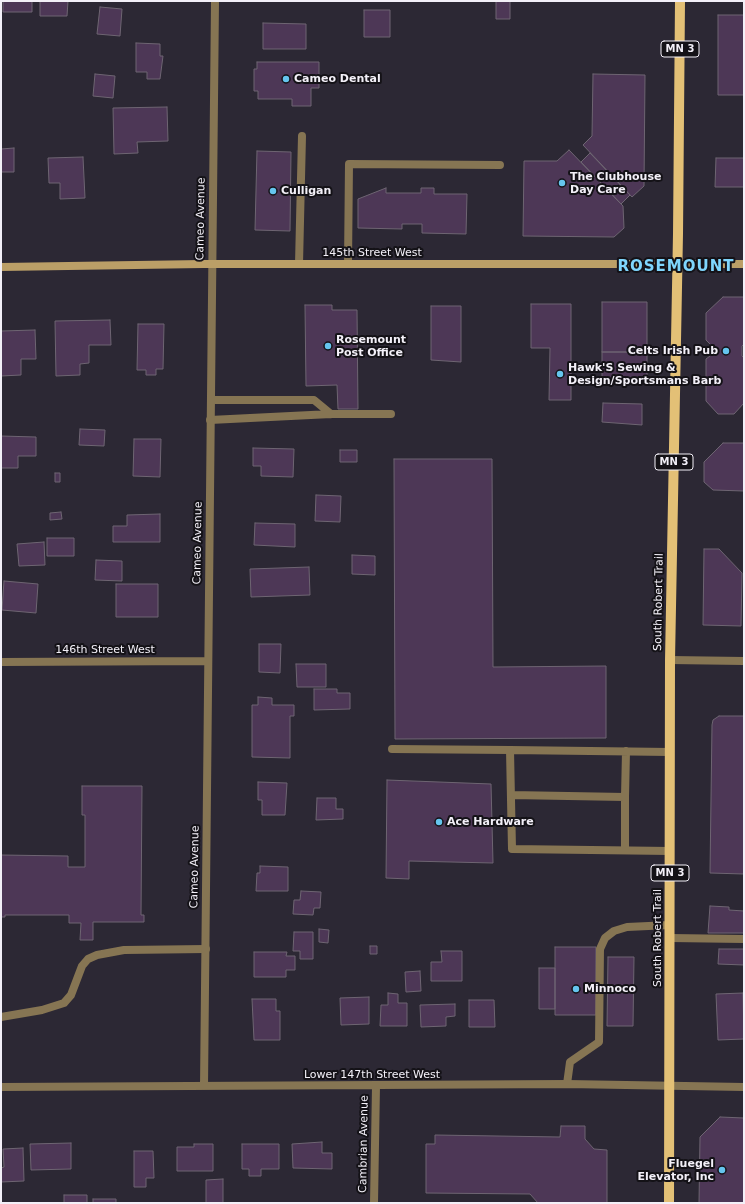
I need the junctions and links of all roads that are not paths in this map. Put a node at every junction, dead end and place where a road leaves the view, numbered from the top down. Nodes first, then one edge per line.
1 (215, 1) edge
2 (680, 1) edge
3 (302, 136) dead end
4 (500, 165) dead end
5 (212, 264) junction
6 (299, 264) junction
7 (348, 264) junction
8 (744, 264) edge
9 (678, 265) junction
10 (1, 267) edge
11 (211, 400) junction
12 (331, 414) junction
13 (391, 414) dead end
14 (210, 420) junction
15 (670, 660) junction
16 (208, 661) junction
17 (744, 661) edge
18 (1, 662) edge
19 (392, 749) dead end
20 (510, 750) junction
21 (626, 751) junction
22 (670, 752) junction
23 (511, 795) junction
24 (625, 797) junction
25 (625, 850) junction
26 (670, 851) junction
27 (670, 925) junction
28 (670, 938) junction
29 (744, 939) edge
30 (206, 949) junction
31 (1, 1016) edge
32 (567, 1084) junction
33 (670, 1085) junction
34 (204, 1086) junction
35 (376, 1086) junction
36 (744, 1087) edge
37 (1, 1088) edge
38 (374, 1203) edge
39 (668, 1203) edge

1 - 5 street, Cameo Avenue
2 - 9 main road, South Robert Trail / MN 3
3 - 6 street
4 - 7 street
5 - 6 street, 145th Street West
5 - 10 street, 145th Street West
5 - 11 street, Cameo Avenue
6 - 7 street, 145th Street West
7 - 9 street, 145th Street West
8 - 9 street, 145th Street West
9 - 15 main road, South Robert Trail / MN 3
11 - 12 street
11 - 14 street, Cameo Avenue
12 - 13 street
12 - 14 street
14 - 16 street, Cameo Avenue
15 - 17 street
15 - 22 main road, South Robert Trail / MN 3
16 - 18 street, 146th Street West
16 - 30 street, Cameo Avenue
19 - 20 street
20 - 21 street
20 - 23 street
21 - 22 street
21 - 24 street
22 - 26 main road, South Robert Trail / MN 3
23 - 24 street
23 - 25 street
24 - 25 street
25 - 26 street
26 - 27 main road, South Robert Trail / MN 3
27 - 28 main road, South Robert Trail / MN 3
27 - 32 street
28 - 29 street
28 - 33 main road, South Robert Trail / MN 3
30 - 31 street
30 - 34 street, Cameo Avenue
32 - 33 street, Lower 147th Street West
32 - 35 street, Lower 147th Street West
33 - 36 street, Lower 147th Street West
33 - 39 main road, South Robert Trail / MN 3
34 - 35 street, Lower 147th Street West
34 - 37 street, Lower 147th Street West
35 - 38 street, Cambrian Avenue

